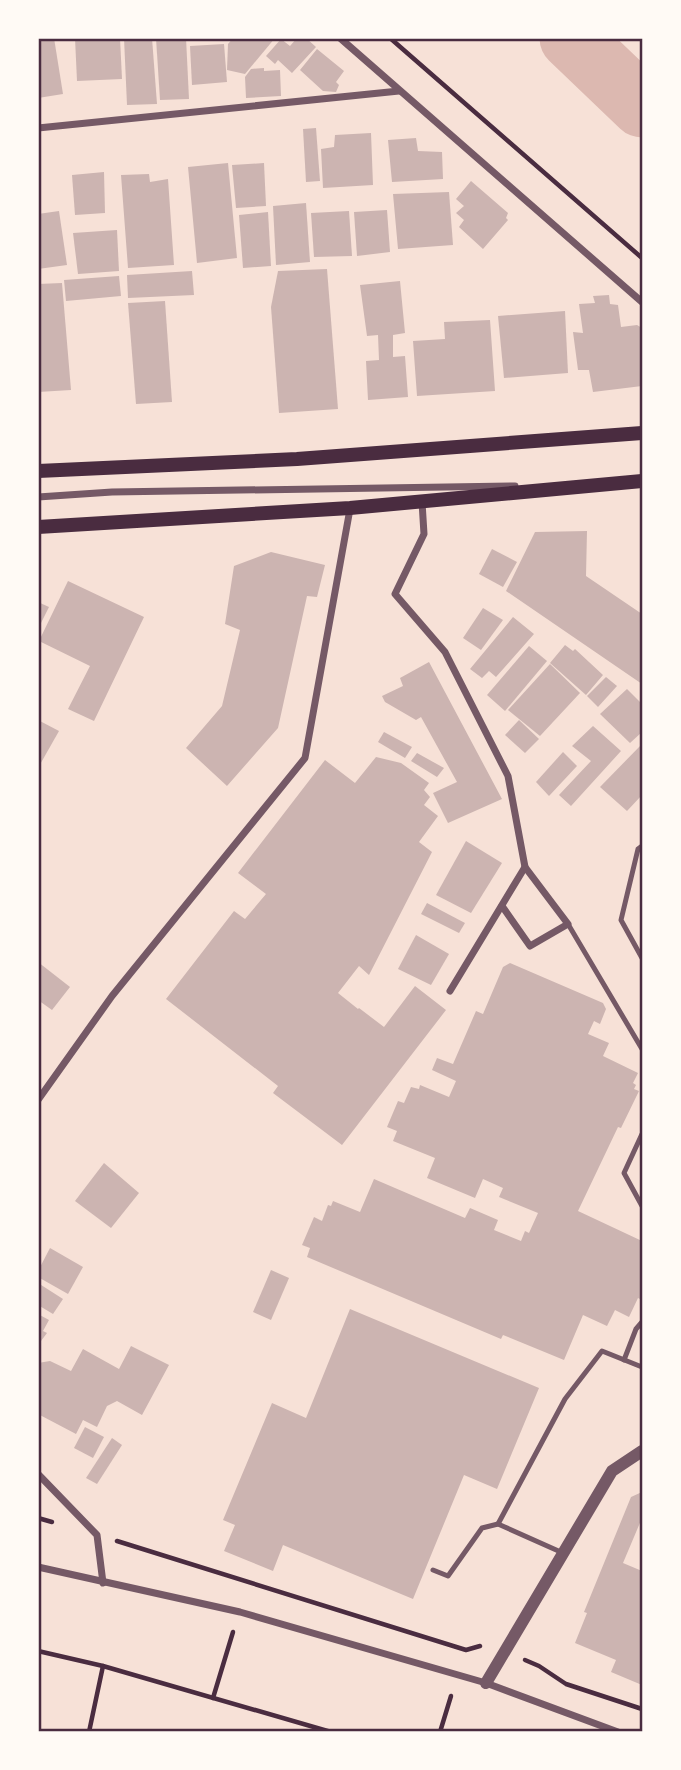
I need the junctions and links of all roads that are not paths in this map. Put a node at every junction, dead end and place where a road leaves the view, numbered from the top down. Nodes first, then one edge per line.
1 (340, 38) edge
2 (399, 92) junction
3 (38, 128) edge
4 (642, 302) edge
5 (642, 433) edge
6 (82, 470) junction
7 (38, 471) edge
8 (38, 478) edge
9 (642, 481) edge
10 (586, 485) junction
11 (38, 497) edge
12 (422, 501) junction
13 (350, 508) junction
14 (38, 527) edge
15 (642, 846) edge
16 (525, 867) junction
17 (502, 906) junction
18 (568, 924) junction
19 (642, 938) edge
20 (635, 944) junction
21 (642, 958) edge
22 (450, 990) dead end
23 (642, 1049) edge
24 (38, 1100) edge
25 (642, 1135) edge
26 (642, 1206) edge
27 (642, 1322) edge
28 (624, 1360) junction
29 (642, 1367) edge
30 (642, 1451) edge
31 (38, 1474) edge
32 (498, 1524) junction
33 (563, 1553) junction
34 (38, 1567) edge
35 (433, 1570) dead end
36 (103, 1583) junction
37 (486, 1683) junction
38 (618, 1731) edge

1 - 2 street
2 - 3 street
2 - 4 street
5 - 6 main road
6 - 7 main road
6 - 8 street
9 - 10 main road
10 - 11 street
10 - 12 main road
12 - 13 main road
12 - 16 street
13 - 14 main road
13 - 24 street
15 - 20 lane
16 - 17 street
16 - 18 street
17 - 18 street
17 - 22 street
18 - 23 lane
19 - 20 lane
20 - 21 lane
25 - 26 lane
27 - 28 lane
28 - 29 lane
28 - 32 lane
30 - 33 street
31 - 36 street
32 - 33 lane
32 - 35 lane
33 - 37 street
34 - 36 street
36 - 37 street
37 - 38 street

